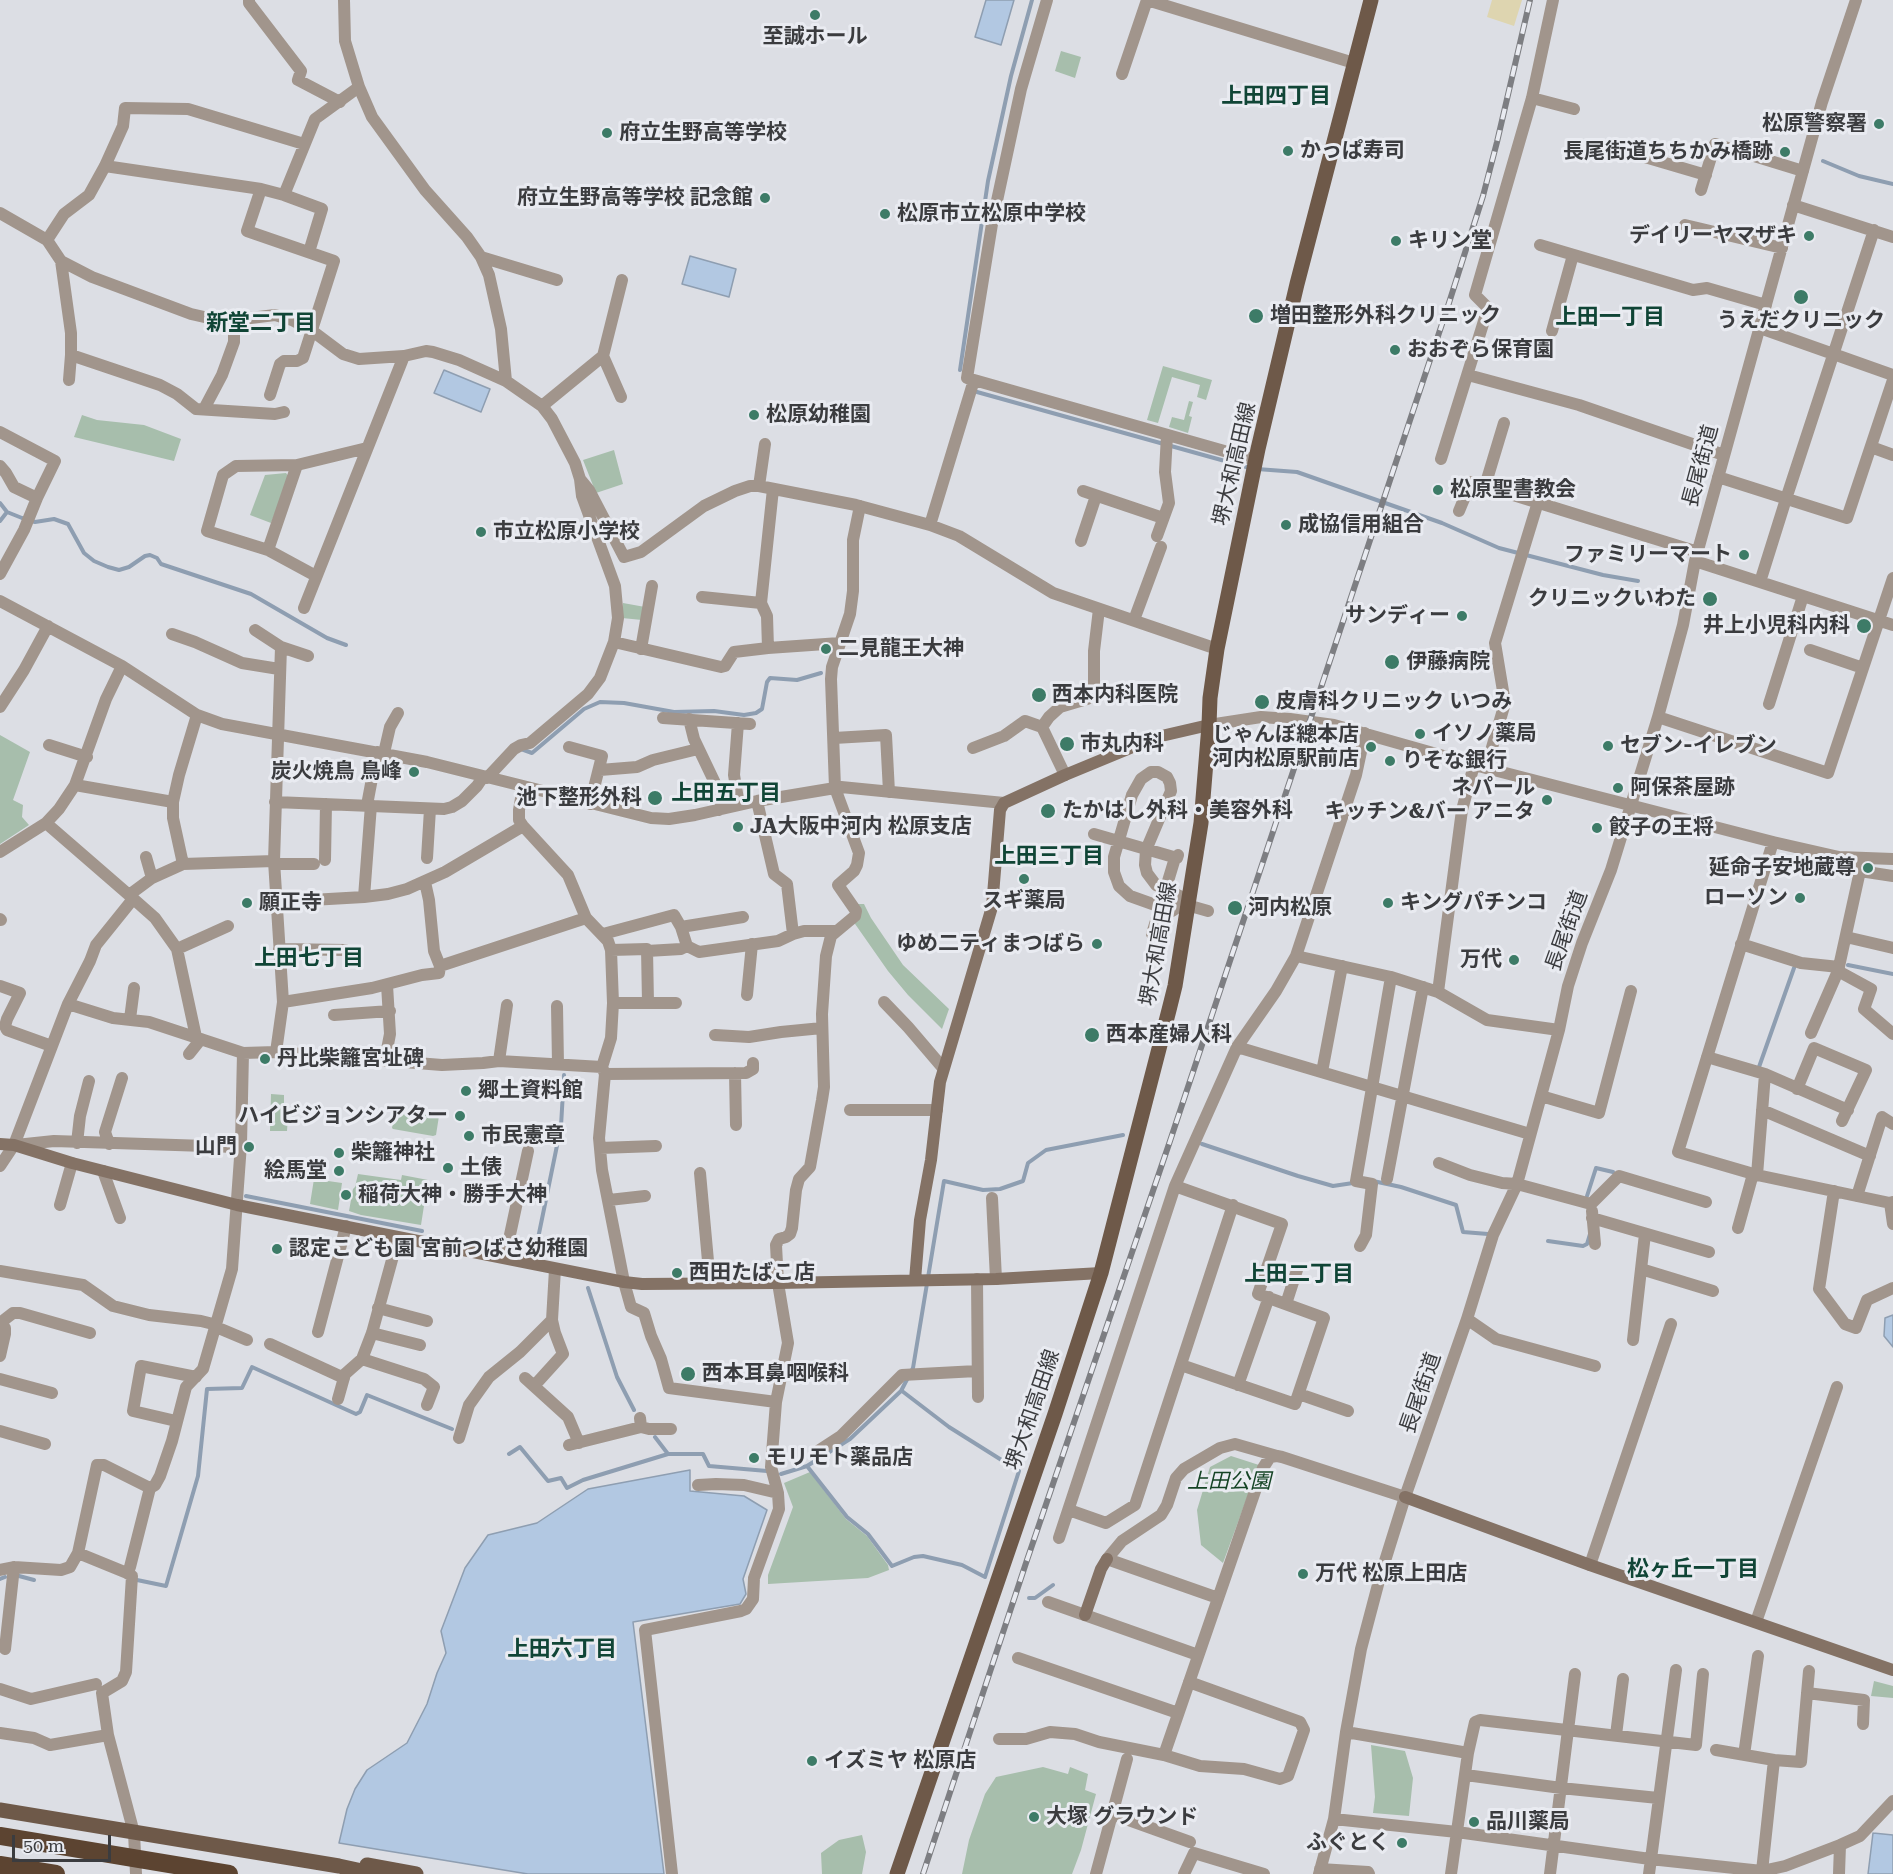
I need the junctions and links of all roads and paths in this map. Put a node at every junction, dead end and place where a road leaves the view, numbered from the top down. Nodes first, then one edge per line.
1 (249, 0) edge
2 (344, 0) edge
3 (1047, 0) edge
4 (1147, 0) edge
5 (1371, 0) edge
6 (1553, 0) edge
7 (1856, 0) edge
8 (1354, 63) junction
9 (1122, 74) dead end
10 (359, 87) junction
11 (1532, 98) junction
12 (340, 102) junction
13 (1574, 109) dead end
14 (304, 144) junction
15 (1638, 155) dead end
16 (105, 166) junction
17 (1803, 171) junction
18 (1706, 175) junction
19 (261, 189) junction
20 (1701, 190) dead end
21 (284, 195) junction
22 (1793, 205) junction
23 (0, 213) edge
24 (1685, 225) dead end
25 (1874, 230) junction
26 (1893, 237) edge
27 (46, 240) junction
28 (1540, 245) dead end
29 (1782, 248) junction
30 (309, 252) junction
31 (1573, 255) junction
32 (481, 257) junction
33 (61, 261) junction
34 (557, 280) dead end
35 (622, 280) dead end
36 (1766, 305) junction
37 (234, 320) junction
38 (1760, 328) junction
39 (311, 330) junction
40 (1552, 331) dead end
41 (1833, 354) junction
42 (71, 355) junction
43 (404, 356) junction
44 (603, 356) junction
45 (1468, 375) junction
46 (1893, 375) edge
47 (69, 380) dead end
48 (974, 380) junction
49 (1893, 380) edge
50 (506, 381) junction
51 (270, 395) dead end
52 (621, 397) dead end
53 (542, 406) junction
54 (204, 409) junction
55 (284, 412) dead end
56 (1504, 423) dead end
57 (0, 432) edge
58 (1167, 442) junction
59 (765, 444) dead end
60 (1871, 447) junction
61 (367, 448) junction
62 (1724, 455) junction
63 (1893, 455) edge
64 (1441, 459) dead end
65 (297, 465) junction
66 (0, 466) edge
67 (1254, 467) junction
68 (1718, 477) junction
69 (580, 479) junction
70 (759, 486) junction
71 (1485, 486) junction
72 (773, 489) junction
73 (1083, 491) dead end
74 (1096, 496) junction
75 (37, 498) junction
76 (1786, 499) junction
77 (1538, 502) junction
78 (861, 506) junction
79 (1459, 511) dead end
80 (1164, 518) junction
81 (930, 525) junction
82 (1081, 541) dead end
83 (268, 550) junction
84 (1696, 556) junction
85 (0, 574) edge
86 (315, 576) junction
87 (1893, 578) edge
88 (1760, 582) junction
89 (652, 586) dead end
90 (1803, 596) junction
91 (702, 597) dead end
92 (0, 601) edge
93 (760, 603) junction
94 (304, 608) dead end
95 (1099, 609) junction
96 (1134, 620) junction
97 (1880, 621) junction
98 (1893, 625) edge
99 (48, 626) junction
100 (255, 630) dead end
101 (172, 634) dead end
102 (614, 642) junction
103 (840, 643) junction
104 (281, 647) junction
105 (768, 648) junction
106 (641, 649) junction
107 (1217, 649) junction
108 (1810, 650) dead end
109 (309, 656) dead end
110 (122, 666) junction
111 (1863, 668) junction
112 (279, 669) junction
113 (1769, 704) dead end
114 (0, 707) edge
115 (398, 713) dead end
116 (197, 715) junction
117 (1658, 717) junction
118 (663, 718) dead end
119 (689, 719) junction
120 (1209, 725) junction
121 (1042, 727) junction
122 (1365, 733) junction
123 (278, 735) junction
124 (834, 738) junction
125 (49, 745) dead end
126 (569, 747) dead end
127 (973, 748) dead end
128 (698, 749) junction
129 (380, 753) junction
130 (87, 757) junction
131 (1474, 765) junction
132 (1486, 768) junction
133 (600, 770) junction
134 (1065, 775) junction
135 (485, 778) junction
136 (75, 785) junction
137 (523, 787) junction
138 (835, 788) junction
139 (889, 792) junction
140 (757, 801) junction
141 (173, 802) junction
142 (275, 802) junction
143 (1004, 803) junction
144 (326, 804) junction
145 (590, 804) junction
146 (1631, 804) junction
147 (369, 805) junction
148 (739, 805) junction
149 (430, 809) junction
150 (719, 810) junction
151 (46, 823) junction
152 (523, 826) junction
153 (1094, 834) dead end
154 (1773, 842) junction
155 (0, 852) edge
156 (146, 857) dead end
157 (426, 858) dead end
158 (1861, 858) junction
159 (1893, 859) edge
160 (274, 862) junction
161 (183, 864) junction
162 (1860, 872) junction
163 (1893, 876) edge
164 (152, 878) junction
165 (425, 882) junction
166 (131, 897) junction
167 (364, 897) junction
168 (1163, 898) junction
169 (1188, 900) junction
170 (276, 902) junction
171 (1208, 911) dead end
172 (743, 917) dead end
173 (586, 918) junction
174 (228, 926) dead end
175 (681, 927) junction
176 (835, 931) junction
177 (603, 934) junction
178 (793, 934) junction
179 (1152, 934) dead end
180 (1846, 937) junction
181 (752, 944) junction
182 (1742, 944) junction
183 (687, 946) junction
184 (1893, 948) edge
185 (177, 949) junction
186 (279, 949) junction
187 (345, 950) dead end
188 (611, 950) junction
189 (647, 951) junction
190 (1296, 956) junction
191 (440, 966) junction
192 (1342, 966) junction
193 (1838, 969) junction
194 (1391, 977) junction
195 (387, 985) junction
196 (0, 986) edge
197 (1423, 987) junction
198 (134, 988) dead end
199 (1631, 991) dead end
200 (1438, 992) junction
201 (747, 995) dead end
202 (283, 1002) junction
203 (884, 1002) dead end
204 (613, 1003) junction
205 (648, 1003) junction
206 (676, 1003) dead end
207 (68, 1004) junction
208 (507, 1005) dead end
209 (557, 1006) dead end
210 (390, 1011) junction
211 (334, 1015) dead end
212 (130, 1019) junction
213 (822, 1029) junction
214 (1559, 1030) junction
215 (1811, 1034) dead end
216 (715, 1035) dead end
217 (1893, 1035) edge
218 (199, 1038) junction
219 (50, 1047) junction
220 (1238, 1047) junction
221 (276, 1052) junction
222 (243, 1053) junction
223 (189, 1054) dead end
224 (1707, 1057) junction
225 (385, 1060) junction
226 (499, 1060) junction
227 (753, 1063) dead end
228 (558, 1064) junction
229 (943, 1068) junction
230 (604, 1071) junction
231 (1322, 1071) junction
232 (735, 1073) junction
233 (1765, 1074) junction
234 (122, 1078) dead end
235 (89, 1080) dead end
236 (1371, 1086) junction
237 (1797, 1089) junction
238 (1403, 1095) junction
239 (1541, 1096) junction
240 (849, 1110) dead end
241 (937, 1110) junction
242 (1762, 1110) junction
243 (1893, 1124) edge
244 (736, 1125) dead end
245 (1530, 1134) junction
246 (77, 1143) junction
247 (109, 1143) junction
248 (0, 1144) edge
249 (242, 1144) junction
250 (14, 1145) junction
251 (656, 1146) dead end
252 (600, 1148) junction
253 (528, 1151) dead end
254 (1870, 1156) junction
255 (72, 1163) junction
256 (1439, 1163) dead end
257 (0, 1166) edge
258 (103, 1171) junction
259 (700, 1173) dead end
260 (1755, 1174) junction
261 (1387, 1179) dead end
262 (1516, 1184) junction
263 (1175, 1186) junction
264 (1834, 1191) junction
265 (645, 1196) dead end
266 (1857, 1196) junction
267 (992, 1198) dead end
268 (609, 1200) junction
269 (1706, 1202) dead end
270 (1591, 1203) junction
271 (1891, 1203) edge
272 (60, 1205) dead end
273 (237, 1205) junction
274 (1233, 1205) junction
275 (120, 1218) dead end
276 (1592, 1218) junction
277 (1893, 1224) edge
278 (346, 1226) junction
279 (1738, 1228) dead end
280 (1644, 1234) junction
281 (398, 1238) junction
282 (1595, 1244) dead end
283 (1360, 1246) dead end
284 (1709, 1252) dead end
285 (505, 1258) junction
286 (555, 1269) junction
287 (1641, 1269) junction
288 (1297, 1270) dead end
289 (0, 1271) edge
290 (1101, 1273) junction
291 (977, 1279) junction
292 (996, 1279) junction
293 (916, 1280) junction
294 (624, 1282) junction
295 (710, 1283) junction
296 (778, 1283) junction
297 (1893, 1288) edge
298 (1713, 1291) dead end
299 (1269, 1297) junction
300 (1286, 1304) junction
301 (378, 1308) junction
302 (1467, 1318) junction
303 (552, 1320) junction
304 (427, 1321) dead end
305 (0, 1323) edge
306 (1671, 1324) dead end
307 (216, 1327) junction
308 (318, 1332) dead end
309 (90, 1333) dead end
310 (372, 1333) junction
311 (247, 1340) dead end
312 (1634, 1340) dead end
313 (270, 1344) dead end
314 (420, 1346) dead end
315 (0, 1356) edge
316 (363, 1359) junction
317 (1181, 1365) junction
318 (1595, 1366) dead end
319 (977, 1371) junction
320 (196, 1377) junction
321 (344, 1378) junction
322 (0, 1379) edge
323 (1238, 1385) junction
324 (1837, 1387) dead end
325 (52, 1393) dead end
326 (1299, 1394) junction
327 (978, 1397) dead end
328 (338, 1399) dead end
329 (776, 1402) junction
330 (428, 1405) dead end
331 (1348, 1411) dead end
332 (176, 1421) junction
333 (671, 1429) dead end
334 (0, 1431) edge
335 (459, 1438) dead end
336 (45, 1444) dead end
337 (818, 1451) dead end
338 (1277, 1456) junction
339 (698, 1485) dead end
340 (150, 1488) junction
341 (778, 1493) junction
342 (1405, 1497) junction
343 (1069, 1510) junction
344 (1059, 1538) dead end
345 (78, 1553) junction
346 (1107, 1559) junction
347 (1590, 1566) junction
348 (14, 1567) junction
349 (0, 1570) edge
350 (127, 1573) junction
351 (1218, 1598) junction
352 (1048, 1602) dead end
353 (1084, 1615) junction
354 (1755, 1622) junction
355 (5, 1649) dead end
356 (1198, 1655) junction
357 (1758, 1656) dead end
358 (1018, 1658) dead end
359 (1676, 1670) dead end
360 (1893, 1670) edge
361 (1809, 1671) dead end
362 (1575, 1674) dead end
363 (1703, 1674) dead end
364 (1623, 1679) dead end
365 (1188, 1682) junction
366 (96, 1684) dead end
367 (0, 1689) edge
368 (1807, 1693) junction
369 (1178, 1713) junction
370 (1863, 1724) dead end
371 (1568, 1730) junction
372 (1346, 1732) junction
373 (0, 1733) edge
374 (108, 1735) junction
375 (1616, 1735) junction
376 (999, 1739) dead end
377 (1667, 1741) junction
378 (1716, 1750) dead end
379 (1468, 1753) junction
380 (1164, 1755) junction
381 (1744, 1755) junction
382 (1127, 1759) dead end
383 (1774, 1760) junction
384 (1466, 1774) junction
385 (1560, 1788) junction
386 (1658, 1798) junction
387 (1893, 1801) edge
388 (0, 1810) edge
389 (1112, 1814) junction
390 (1334, 1819) junction
391 (1456, 1832) junction
392 (134, 1833) junction
393 (0, 1836) edge
394 (1190, 1842) dead end
395 (1840, 1845) junction
396 (1554, 1846) junction
397 (275, 1856) junction
398 (1650, 1859) junction
399 (0, 1865) edge
400 (1792, 1869) edge
401 (1320, 1871) edge
402 (1762, 1871) junction
403 (1249, 1872) edge
404 (56, 1874) edge
405 (136, 1874) edge
406 (229, 1874) edge
407 (376, 1874) edge
408 (416, 1874) edge
409 (672, 1874) edge
410 (897, 1874) edge
411 (1096, 1874) edge
412 (1184, 1874) edge
413 (1264, 1874) edge
414 (1369, 1874) edge
415 (1451, 1874) edge
416 (1550, 1874) edge
417 (1648, 1874) edge
418 (1839, 1874) edge

1 - 12 street
2 - 10 street
3 - 48 street
4 - 8 street
4 - 9 street
5 - 8 main road, 堺大和高田線
6 - 11 street
7 - 17 street, 長尾街道
8 - 67 main road, 堺大和高田線
10 - 12 street
10 - 32 street
11 - 13 street
11 - 45 street
12 - 14 street
14 - 16 street
14 - 21 street
15 - 18 street
16 - 19 street
16 - 27 street
17 - 18 street
17 - 22 street, 長尾街道
18 - 20 street
19 - 21 street
19 - 30 street
21 - 30 street
22 - 25 street
22 - 29 street, 長尾街道
23 - 27 street
24 - 29 street
25 - 26 street
25 - 41 street
27 - 33 street
28 - 31 street
29 - 36 street, 長尾街道
30 - 39 street
31 - 36 street
31 - 40 street
32 - 34 street
32 - 50 street
33 - 37 street
33 - 42 street
35 - 44 street
36 - 38 street, 長尾街道
37 - 39 street
37 - 54 street
38 - 41 street
38 - 62 street, 長尾街道
39 - 43 street
39 - 51 street
41 - 46 street
41 - 76 street
42 - 47 street
42 - 54 street
43 - 50 street
43 - 61 street
44 - 52 street
44 - 53 street
45 - 62 street
45 - 64 street
48 - 58 street
48 - 81 street
49 - 60 street
50 - 53 street
53 - 69 street
54 - 55 street
56 - 71 street
57 - 75 street
58 - 67 street
58 - 80 street
59 - 70 street
60 - 63 street
60 - 76 street
61 - 65 street
61 - 86 street
62 - 68 street, 長尾街道
65 - 83 street
65 - 83 street
66 - 75 street
67 - 107 main road, 堺大和高田線
68 - 76 street
68 - 84 street, 長尾街道
69 - 70 street
69 - 102 street
70 - 72 street
71 - 77 street
71 - 79 street
72 - 78 street
72 - 93 street
73 - 74 street
74 - 80 street
74 - 82 street
75 - 85 street
76 - 88 street
77 - 84 street
77 - 132 street
78 - 81 street
78 - 103 street
80 - 96 street
81 - 95 street
83 - 86 street
84 - 88 street
84 - 117 street, 長尾街道
86 - 94 street
87 - 97 street
88 - 90 street
89 - 106 street
90 - 97 street
90 - 113 street
91 - 93 street
92 - 99 street
93 - 105 street
95 - 96 street
95 - 121 street
96 - 107 street
97 - 98 street
97 - 111 street
99 - 110 street
99 - 114 street
100 - 104 street
101 - 112 street
102 - 106 street
102 - 135 street
103 - 105 street
103 - 124 street
104 - 109 street
104 - 112 street
105 - 106 street
107 - 120 main road, 堺大和高田線
108 - 111 street
110 - 116 street
110 - 130 street
111 - 117 street
112 - 123 street
115 - 129 street
116 - 123 street
116 - 141 street
117 - 146 street, 長尾街道
118 - 119 street
119 - 128 street
119 - 148 street
120 - 122 street
120 - 134 street
120 - 169 main road, 堺大和高田線
121 - 127 street
121 - 134 street
122 - 131 street
122 - 190 street
123 - 129 street
123 - 142 street
124 - 138 street
124 - 139 street
125 - 130 street
126 - 133 street
128 - 133 street
128 - 150 street
129 - 135 street
129 - 147 street
130 - 136 street
131 - 132 street
131 - 200 street
132 - 146 street
133 - 145 street
134 - 143 street
135 - 137 street
135 - 149 street
136 - 141 street
136 - 151 street
137 - 145 street
137 - 152 street
138 - 139 street
138 - 140 street
138 - 176 street
139 - 143 street
140 - 148 street
140 - 178 street
141 - 161 street
142 - 144 street
142 - 160 street
143 - 229 street
144 - 147 street
144 - 160 street
145 - 150 street
146 - 154 street
146 - 214 street, 長尾街道
147 - 149 street
147 - 167 street
148 - 150 street
149 - 157 street
151 - 155 street
151 - 166 street
152 - 165 street
152 - 173 street
153 - 168 street
154 - 158 street
154 - 182 street
156 - 164 street
158 - 159 street
158 - 162 street
160 - 161 street
160 - 170 street
161 - 164 street
162 - 163 street
162 - 180 street
164 - 166 street
165 - 167 street
165 - 191 street
166 - 185 street
166 - 207 street
167 - 170 street
168 - 171 street
168 - 179 street
169 - 169 street
169 - 290 main road, 堺大和高田線
170 - 186 street
172 - 175 street
173 - 177 street
173 - 191 street
174 - 185 street
175 - 177 street
175 - 183 street
176 - 178 street
176 - 213 street
177 - 188 street
178 - 181 street
180 - 184 street
180 - 193 street
181 - 183 street
181 - 201 street
182 - 193 street
182 - 224 street
183 - 189 street
185 - 218 street
186 - 187 street
186 - 202 street
188 - 189 street
188 - 204 street
189 - 205 street
190 - 192 street
190 - 220 street
191 - 195 street
192 - 194 street
192 - 231 street
193 - 215 street
193 - 217 street
194 - 197 street
194 - 236 street
195 - 202 street
195 - 210 street
196 - 219 street
197 - 200 street
197 - 238 street
198 - 212 street
199 - 239 street
200 - 214 street
202 - 221 street
203 - 229 street
204 - 205 street
204 - 230 street
205 - 206 street
207 - 212 street
207 - 219 street
208 - 226 street
209 - 228 street
210 - 211 street
210 - 225 street
212 - 218 street
213 - 216 street
213 - 296 street
214 - 239 street, 長尾街道
218 - 222 street
218 - 223 street
219 - 250 street
220 - 231 street
220 - 263 street
221 - 222 street
221 - 225 street
222 - 249 street
224 - 233 street
224 - 260 street
225 - 226 street
226 - 228 street
227 - 232 street
228 - 230 street
229 - 241 street
230 - 232 street
230 - 252 street
231 - 236 street
232 - 244 street
233 - 237 street
233 - 242 street
234 - 247 street
235 - 246 street
236 - 238 street
236 - 283 street
237 - 237 street
238 - 245 street
238 - 261 street
239 - 245 street, 長尾街道
240 - 241 street
241 - 293 street
242 - 254 street
242 - 260 street
243 - 254 street
245 - 262 street, 長尾街道
246 - 247 street
246 - 250 street
247 - 249 street
248 - 250 street
249 - 273 street
250 - 255 street
250 - 257 street
251 - 252 street
252 - 268 street
253 - 285 street
254 - 266 street
255 - 258 street
255 - 272 street
256 - 262 street
258 - 273 street
258 - 275 street
259 - 295 street
260 - 264 street
260 - 279 street
262 - 270 street
262 - 302 street, 長尾街道
263 - 274 street
263 - 343 street
264 - 266 street
264 - 297 street
265 - 268 street
266 - 271 street
267 - 292 street
268 - 294 street
269 - 270 street
270 - 276 street
271 - 277 street
273 - 278 street
273 - 307 street
274 - 299 street
274 - 317 street
276 - 280 street
276 - 282 street
278 - 281 street
278 - 308 street
280 - 284 street
280 - 287 street
281 - 285 street
281 - 301 street
285 - 286 street
286 - 294 street
286 - 303 street
287 - 298 street
287 - 312 street
288 - 300 street
289 - 307 street
290 - 292 street
290 - 410 main road, 堺大和高田線
291 - 292 street
291 - 293 street
291 - 319 street
293 - 296 street
294 - 295 street
294 - 329 street
295 - 296 street
296 - 329 street
299 - 300 street
299 - 323 street
300 - 326 street
301 - 304 street
301 - 310 street
302 - 318 street
302 - 342 street, 長尾街道
303 - 333 street
303 - 335 street
305 - 309 street
305 - 315 street
306 - 347 street
307 - 311 street
307 - 320 street
310 - 314 street
310 - 316 street
313 - 321 street
316 - 321 street
316 - 330 street
317 - 323 street
317 - 343 street
319 - 327 street
319 - 337 street
320 - 332 street
320 - 332 street
321 - 328 street
322 - 325 street
323 - 326 street
324 - 354 street
326 - 331 street
329 - 341 street
332 - 340 street
334 - 336 street
338 - 342 street
338 - 346 street
338 - 351 street
339 - 341 street
340 - 345 street
340 - 350 street
341 - 409 street
342 - 347 street
342 - 372 street, 長尾街道
343 - 344 street
345 - 348 street
345 - 350 street
346 - 351 street
346 - 353 street
347 - 354 street
348 - 349 street
348 - 355 street
350 - 374 street
351 - 356 street
352 - 353 street
353 - 356 street
354 - 360 street
356 - 365 street
357 - 381 street
358 - 369 street
359 - 377 street
361 - 368 street
362 - 371 street
363 - 377 street
364 - 375 street
365 - 369 street
365 - 380 street
366 - 367 street
368 - 370 street
368 - 383 street
369 - 380 street
371 - 375 street
371 - 379 street
371 - 385 street
372 - 379 street
372 - 390 street, 長尾街道
373 - 374 street
374 - 392 street
375 - 377 street
376 - 380 street
377 - 386 street
378 - 381 street
379 - 384 street
381 - 383 street
382 - 389 street
383 - 402 street
384 - 385 street
384 - 391 street
385 - 386 street
385 - 396 street
386 - 398 street
387 - 395 street
388 - 392 main road
389 - 394 street
389 - 411 street
390 - 391 street
390 - 401 street, 長尾街道
391 - 396 street
391 - 415 street
392 - 397 main road
392 - 405 street
393 - 406 highway
395 - 400 street
395 - 418 street
396 - 398 street
396 - 416 street
397 - 407 main road
397 - 408 main road
398 - 402 street
398 - 417 street
399 - 404 highway
400 - 402 street
401 - 414 street
403 - 412 street
403 - 413 street

